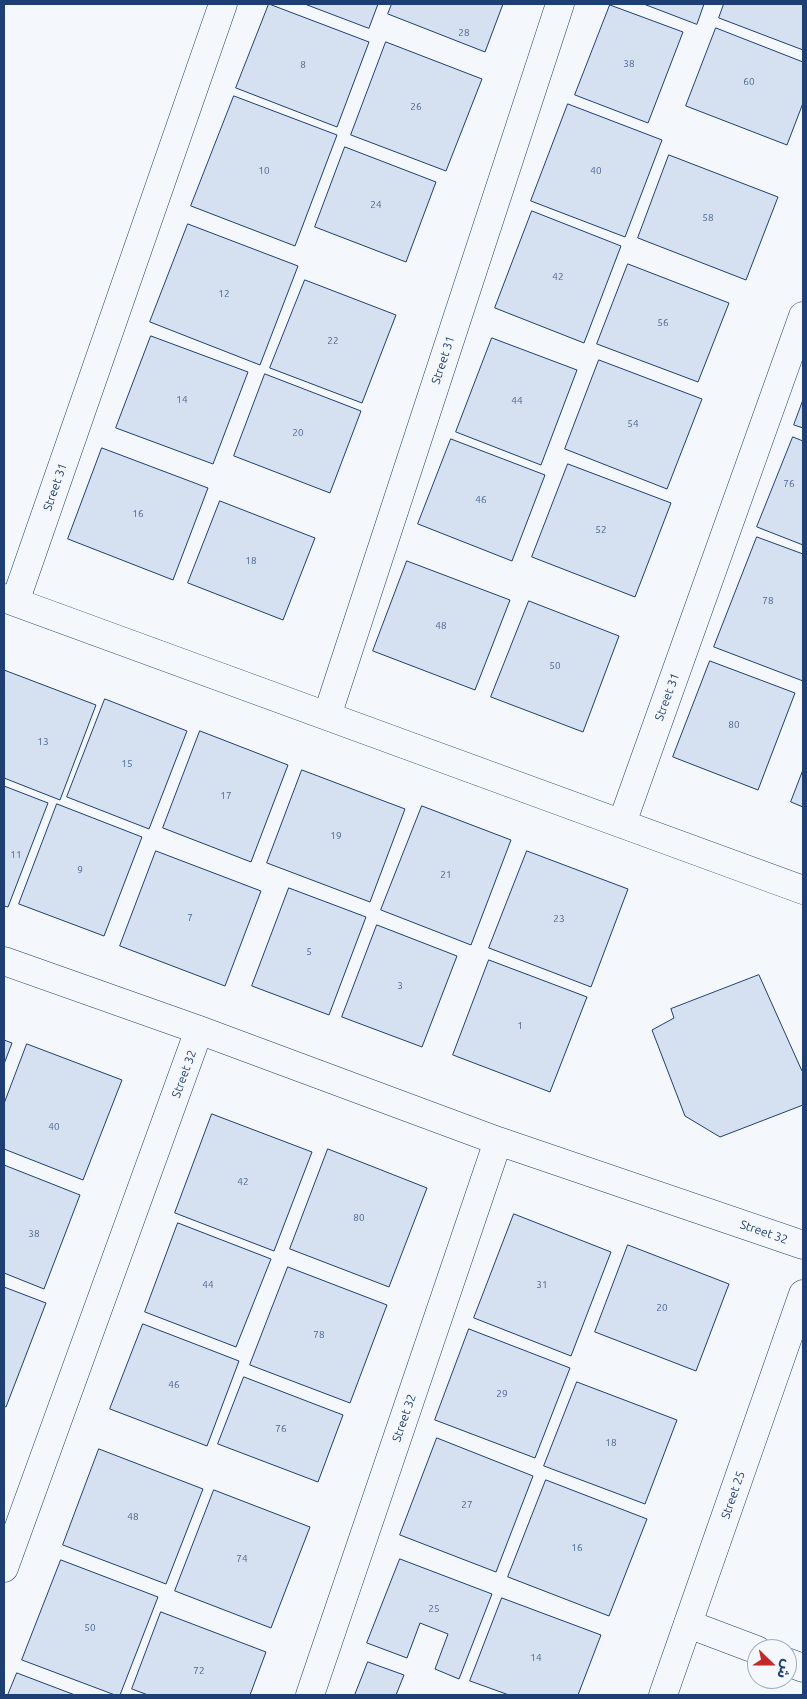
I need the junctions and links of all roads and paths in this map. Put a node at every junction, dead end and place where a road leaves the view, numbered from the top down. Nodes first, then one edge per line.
1 (223, 4) edge
2 (560, 4) edge
3 (803, 316) edge
4 (9, 600) edge
5 (327, 716) junction
6 (622, 823) junction
7 (803, 890) edge
8 (4, 961) edge
9 (199, 1030) junction
10 (498, 1141) junction
11 (803, 1245) edge
12 (803, 1294) edge
13 (4, 1568) edge
14 (688, 1624) junction
15 (747, 1646) edge
16 (310, 1695) edge
17 (663, 1695) edge

1 - 4 street, Street 31
2 - 5 street, Street 31
3 - 6 street, Street 31
4 - 5 street, Street 31
5 - 6 street, Street 31
6 - 7 street, Street 31
8 - 9 street, Street 32
9 - 10 street, Street 32
9 - 13 street, Street 32
10 - 11 street, Street 32
10 - 16 street, Street 32
12 - 14 street, Street 25
14 - 15 street
14 - 17 street, Street 25

